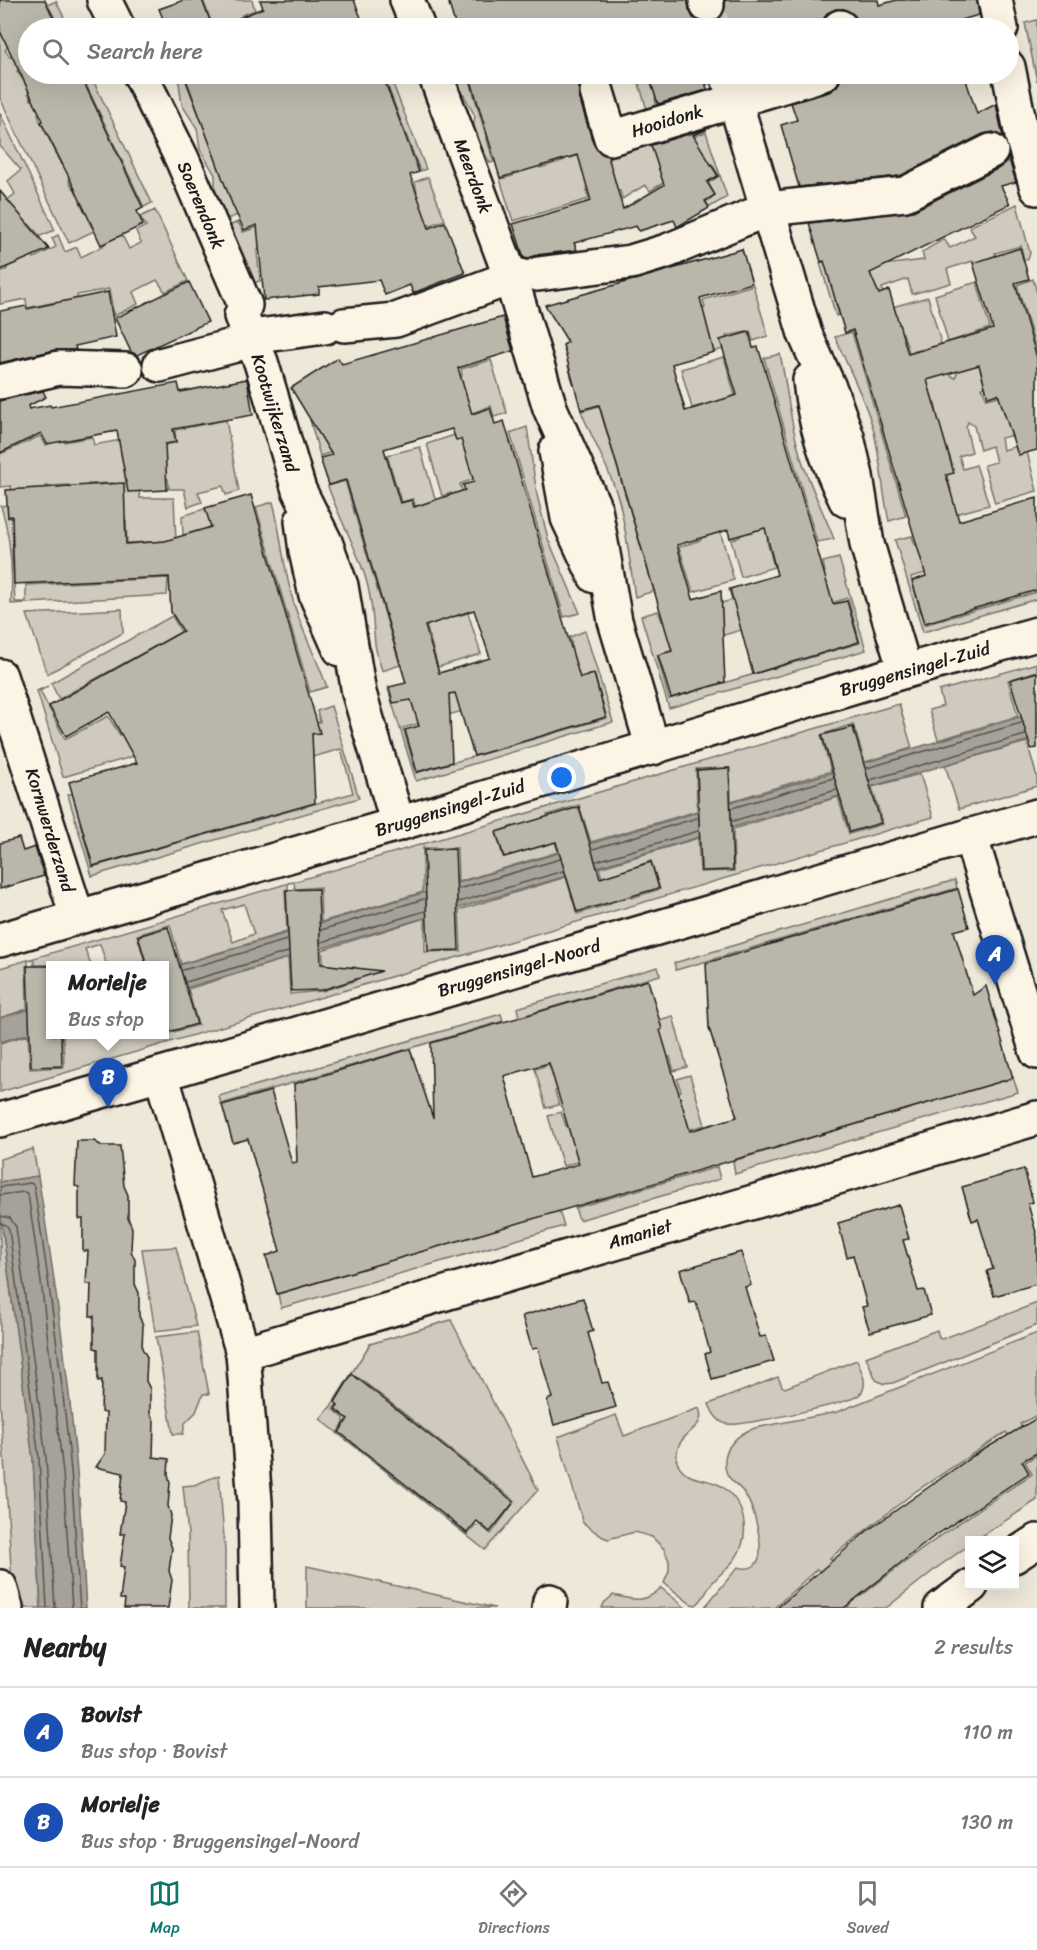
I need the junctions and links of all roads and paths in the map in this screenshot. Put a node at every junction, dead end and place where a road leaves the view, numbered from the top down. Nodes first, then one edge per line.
1 (104, 0) edge
2 (407, 0) edge
3 (995, 0) edge
4 (113, 18) edge
5 (414, 18) edge
6 (999, 18) edge
7 (145, 84) edge
8 (439, 84) edge
9 (752, 84) edge
10 (1011, 84) edge
11 (731, 87) edge
12 (597, 92) dead end
13 (991, 151) dead end
14 (1037, 188) edge
15 (768, 209) junction
16 (523, 276) junction
17 (251, 337) junction
18 (160, 365) dead end
19 (126, 370) dead end
20 (0, 382) edge
21 (1037, 634) edge
22 (905, 672) junction
23 (0, 676) edge
24 (652, 748) junction
25 (1037, 816) edge
26 (398, 824) junction
27 (970, 835) junction
28 (77, 916) junction
29 (0, 940) edge
30 (1037, 1052) edge
31 (160, 1074) junction
32 (1037, 1118) edge
33 (0, 1120) edge
34 (243, 1353) junction
35 (1037, 1541) edge
36 (1019, 1553) edge
37 (0, 1587) edge
38 (966, 1590) edge
39 (6, 1608) edge
40 (257, 1608) edge
41 (941, 1608) edge

1 - 4 street
2 - 5 street
3 - 6 street
7 - 17 street, Soerendonk
8 - 16 street, Meerdonk
9 - 11 street, Hooidonk
10 - 14 street
11 - 12 street, Hooidonk
11 - 15 street
13 - 15 street
15 - 16 street
15 - 22 street
16 - 17 street
16 - 24 street, Meerdonk
17 - 18 street
17 - 26 street, Kootwijkerzand
19 - 20 street
21 - 22 street, Bruggensingel-Zuid
22 - 24 street, Bruggensingel-Zuid
23 - 28 street, Kornwerderzand
24 - 26 street, Bruggensingel-Zuid
25 - 27 street, Bruggensingel-Noord
26 - 28 street, Bruggensingel-Zuid
27 - 30 street
27 - 31 street, Bruggensingel-Noord
28 - 29 street, Bruggensingel-Zuid
31 - 33 street, Bruggensingel-Noord
31 - 34 street
32 - 34 street, Amaniet
34 - 40 street
35 - 36 street
37 - 39 street
38 - 41 street

